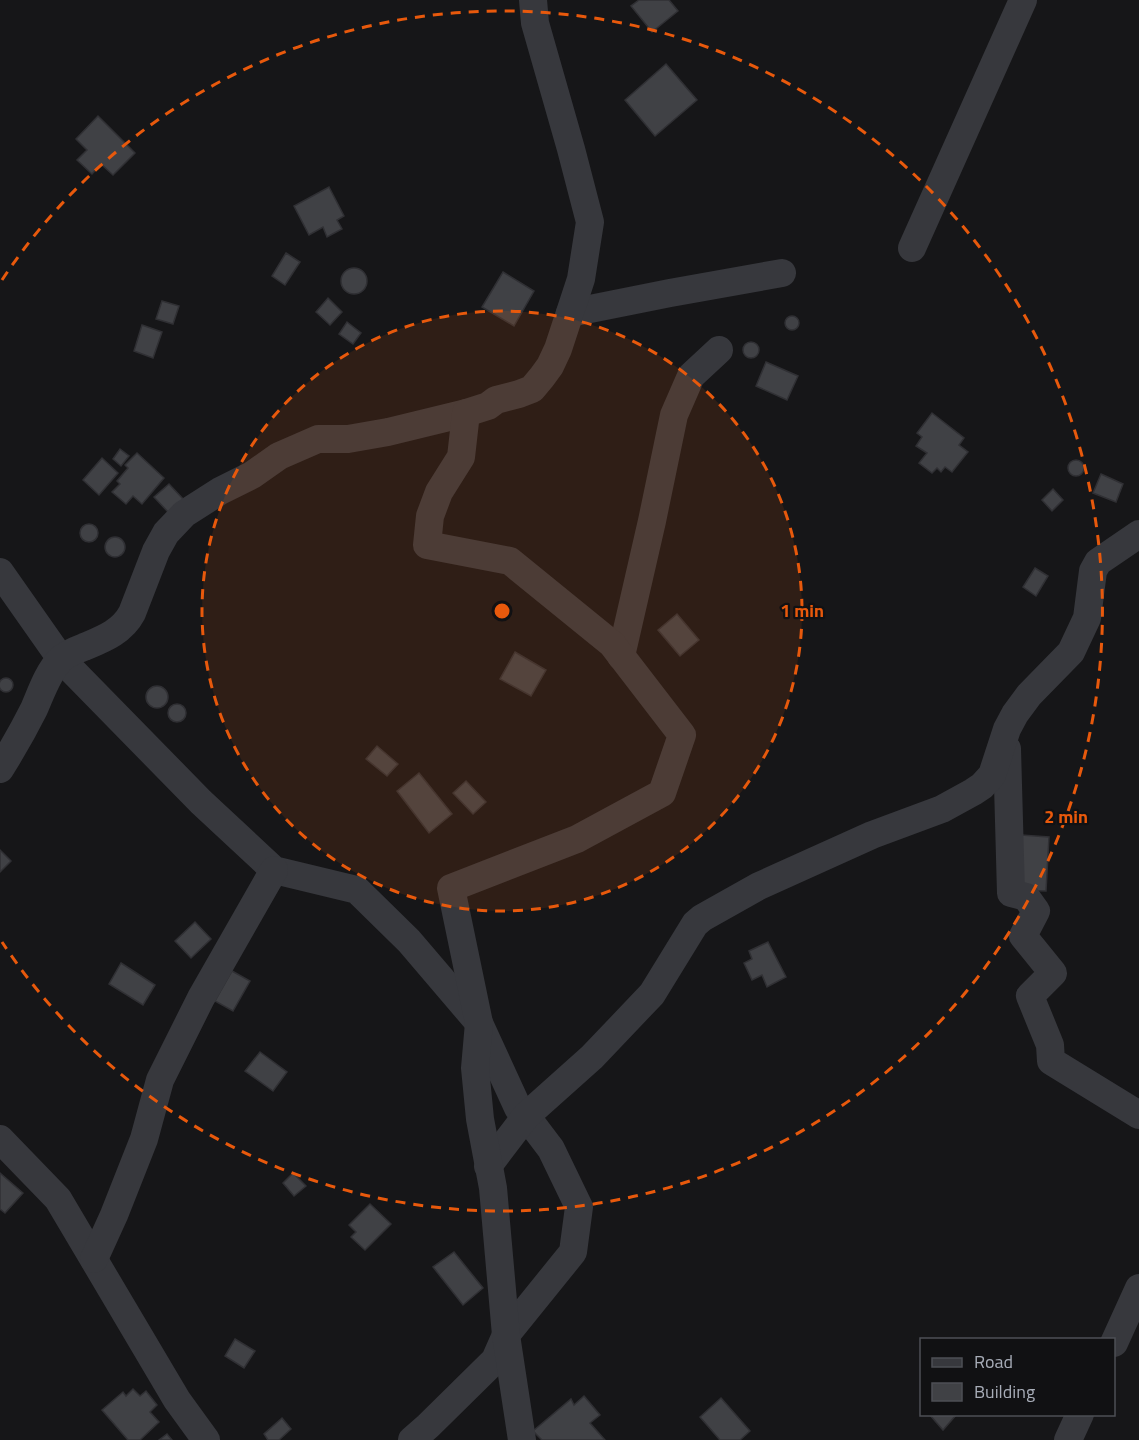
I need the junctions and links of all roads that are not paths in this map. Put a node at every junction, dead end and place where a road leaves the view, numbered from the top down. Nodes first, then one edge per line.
1 (533, 0) edge
2 (1023, 0) edge
3 (912, 248) dead end
4 (782, 273) dead end
5 (570, 313) junction
6 (719, 350) dead end
7 (466, 414) junction
8 (1139, 534) edge
9 (0, 572) edge
10 (621, 656) junction
11 (61, 659) junction
12 (1007, 729) junction
13 (0, 769) edge
14 (274, 870) junction
15 (479, 1023) junction
16 (526, 1116) junction
17 (1139, 1116) edge
18 (0, 1138) edge
19 (493, 1170) junction
20 (94, 1259) junction
21 (1139, 1288) edge
22 (506, 1335) junction
23 (1115, 1339) edge
24 (1079, 1416) edge
25 (206, 1440) edge
26 (412, 1440) edge
27 (522, 1440) edge
28 (1068, 1440) edge

1 - 5 street
2 - 3 street
4 - 5 street
5 - 7 street
6 - 10 street
7 - 10 street
7 - 11 street
8 - 12 street
9 - 11 street
10 - 15 street
11 - 13 street
11 - 14 street
12 - 16 street
12 - 17 street
14 - 15 street
14 - 20 street
15 - 16 street
15 - 19 street
16 - 19 street
16 - 22 street
18 - 20 street
19 - 22 street
20 - 25 street
21 - 23 street
22 - 26 street
22 - 27 street
24 - 28 street

